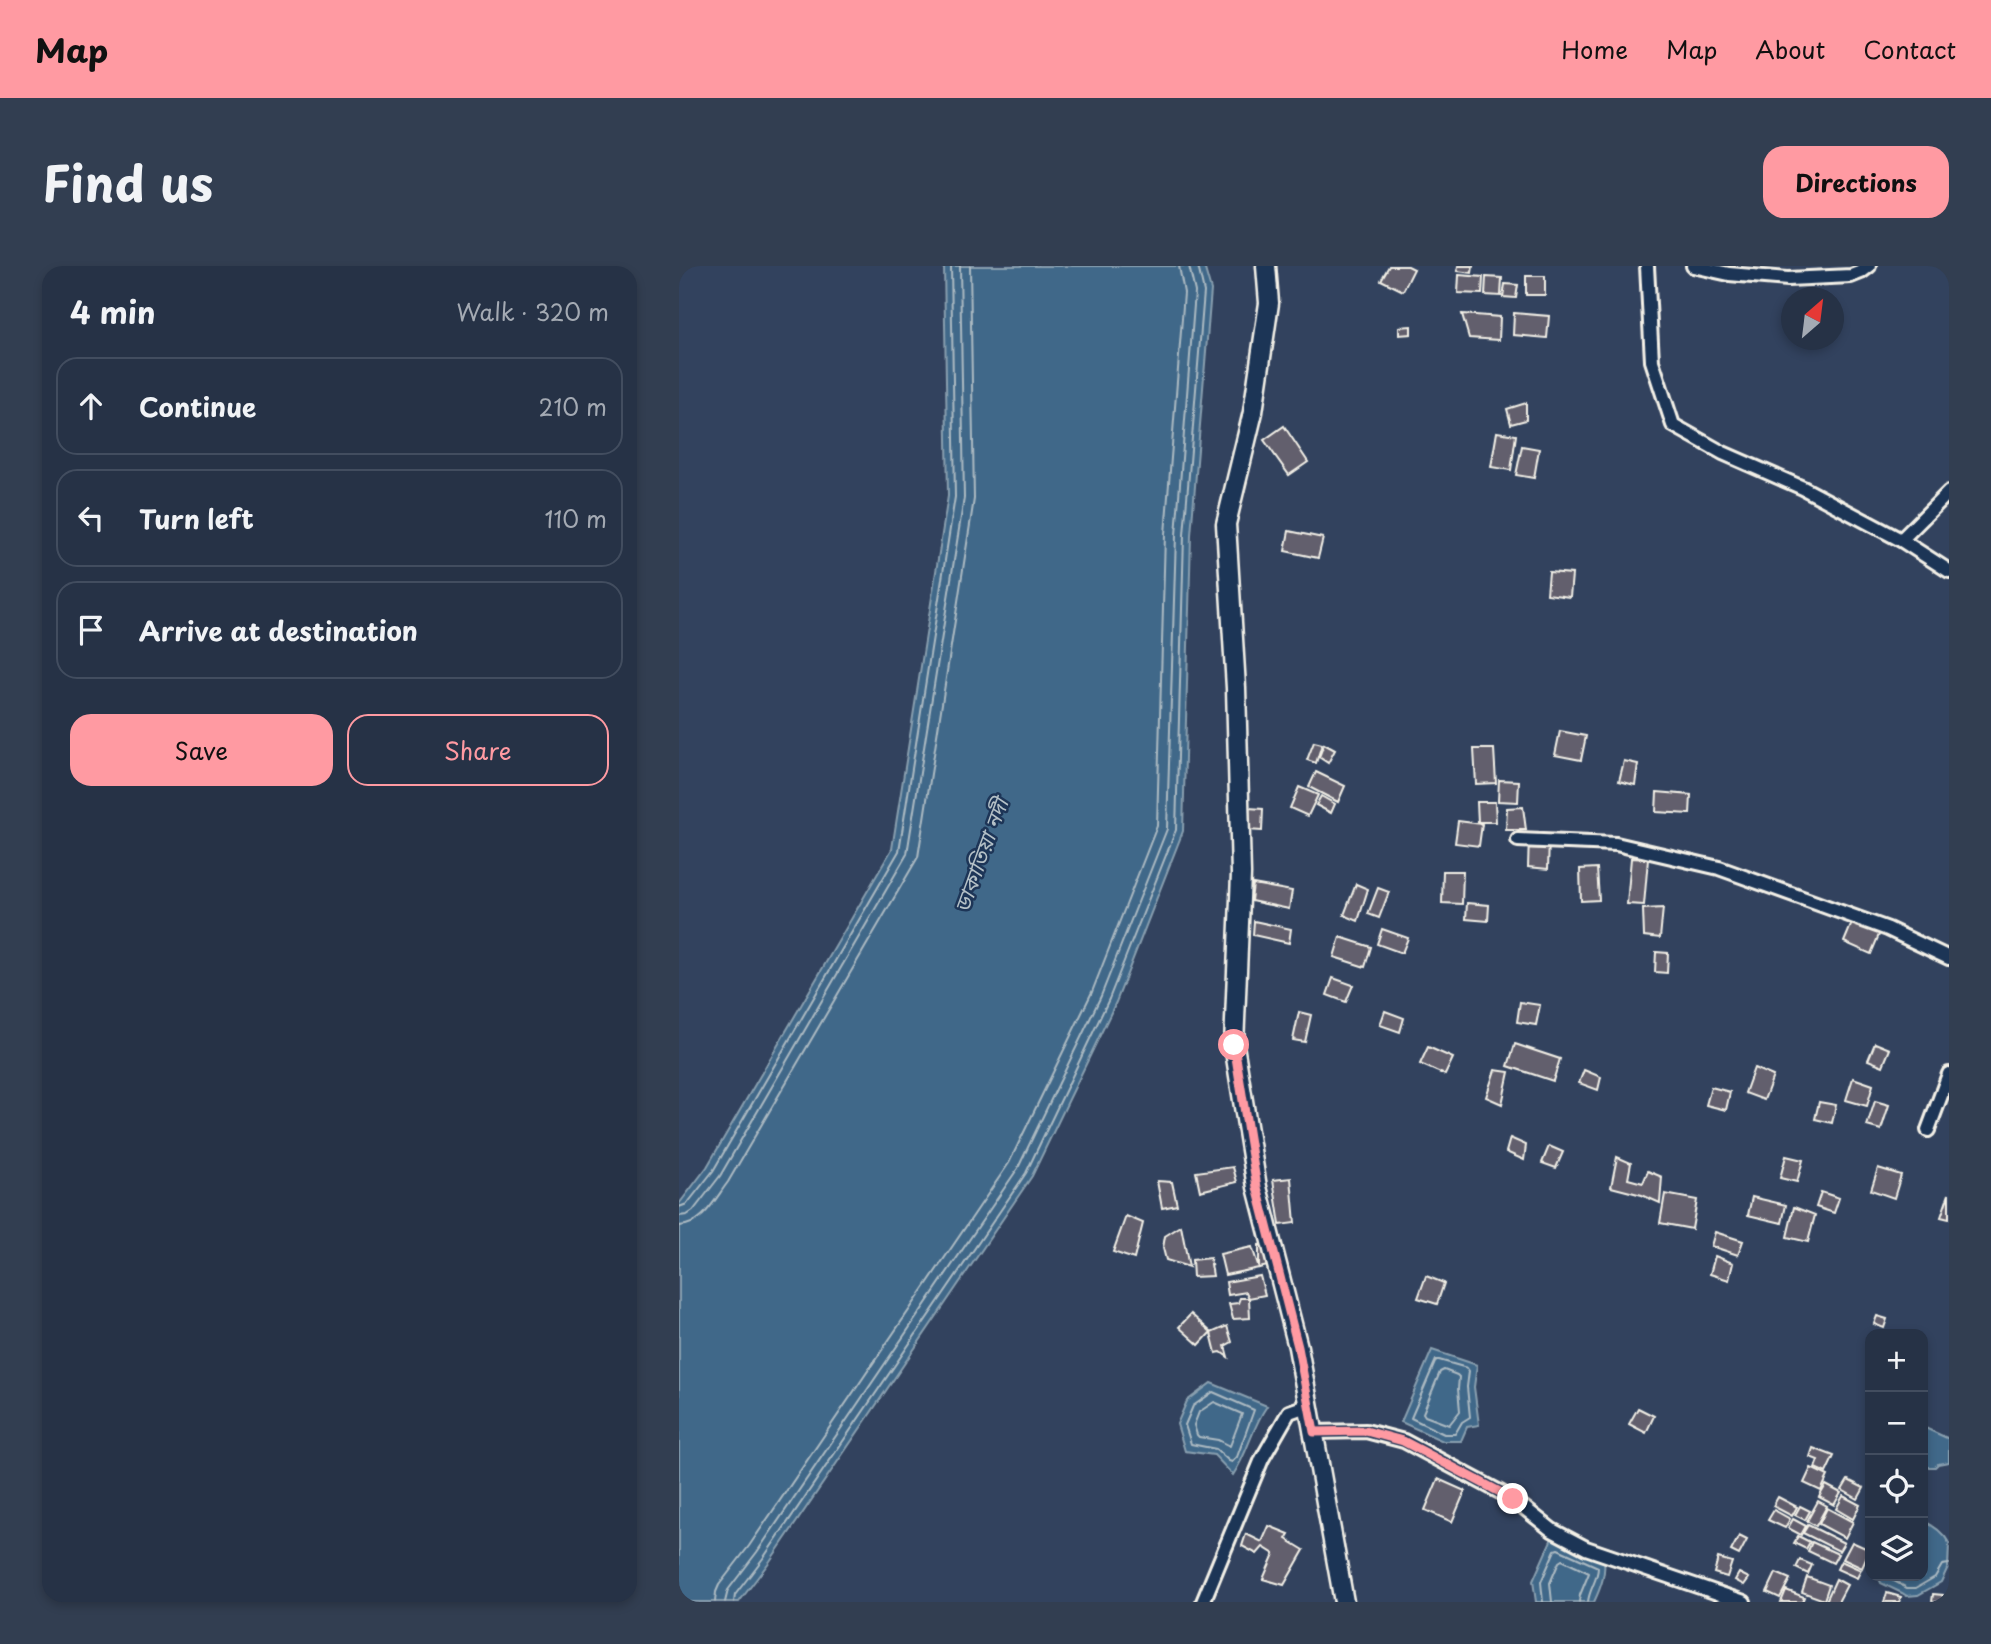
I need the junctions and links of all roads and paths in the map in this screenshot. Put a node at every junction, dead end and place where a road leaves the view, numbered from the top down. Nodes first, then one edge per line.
1 (1266, 266) edge
2 (1647, 266) edge
3 (1693, 266) edge
4 (1869, 266) edge
5 (1949, 492) edge
6 (1901, 540) junction
7 (1949, 571) edge
8 (1518, 840) dead end
9 (1949, 958) edge
10 (1949, 1074) edge
11 (1928, 1130) dead end
12 (1309, 1405) junction
13 (1314, 1432) junction
14 (1203, 1602) edge
15 (1344, 1602) edge
16 (1744, 1602) edge

1 - 12 main road
2 - 6 street
3 - 4 street
5 - 6 street
6 - 7 street
8 - 9 street
10 - 11 street
12 - 13 main road
12 - 14 street
13 - 15 main road
13 - 16 street

